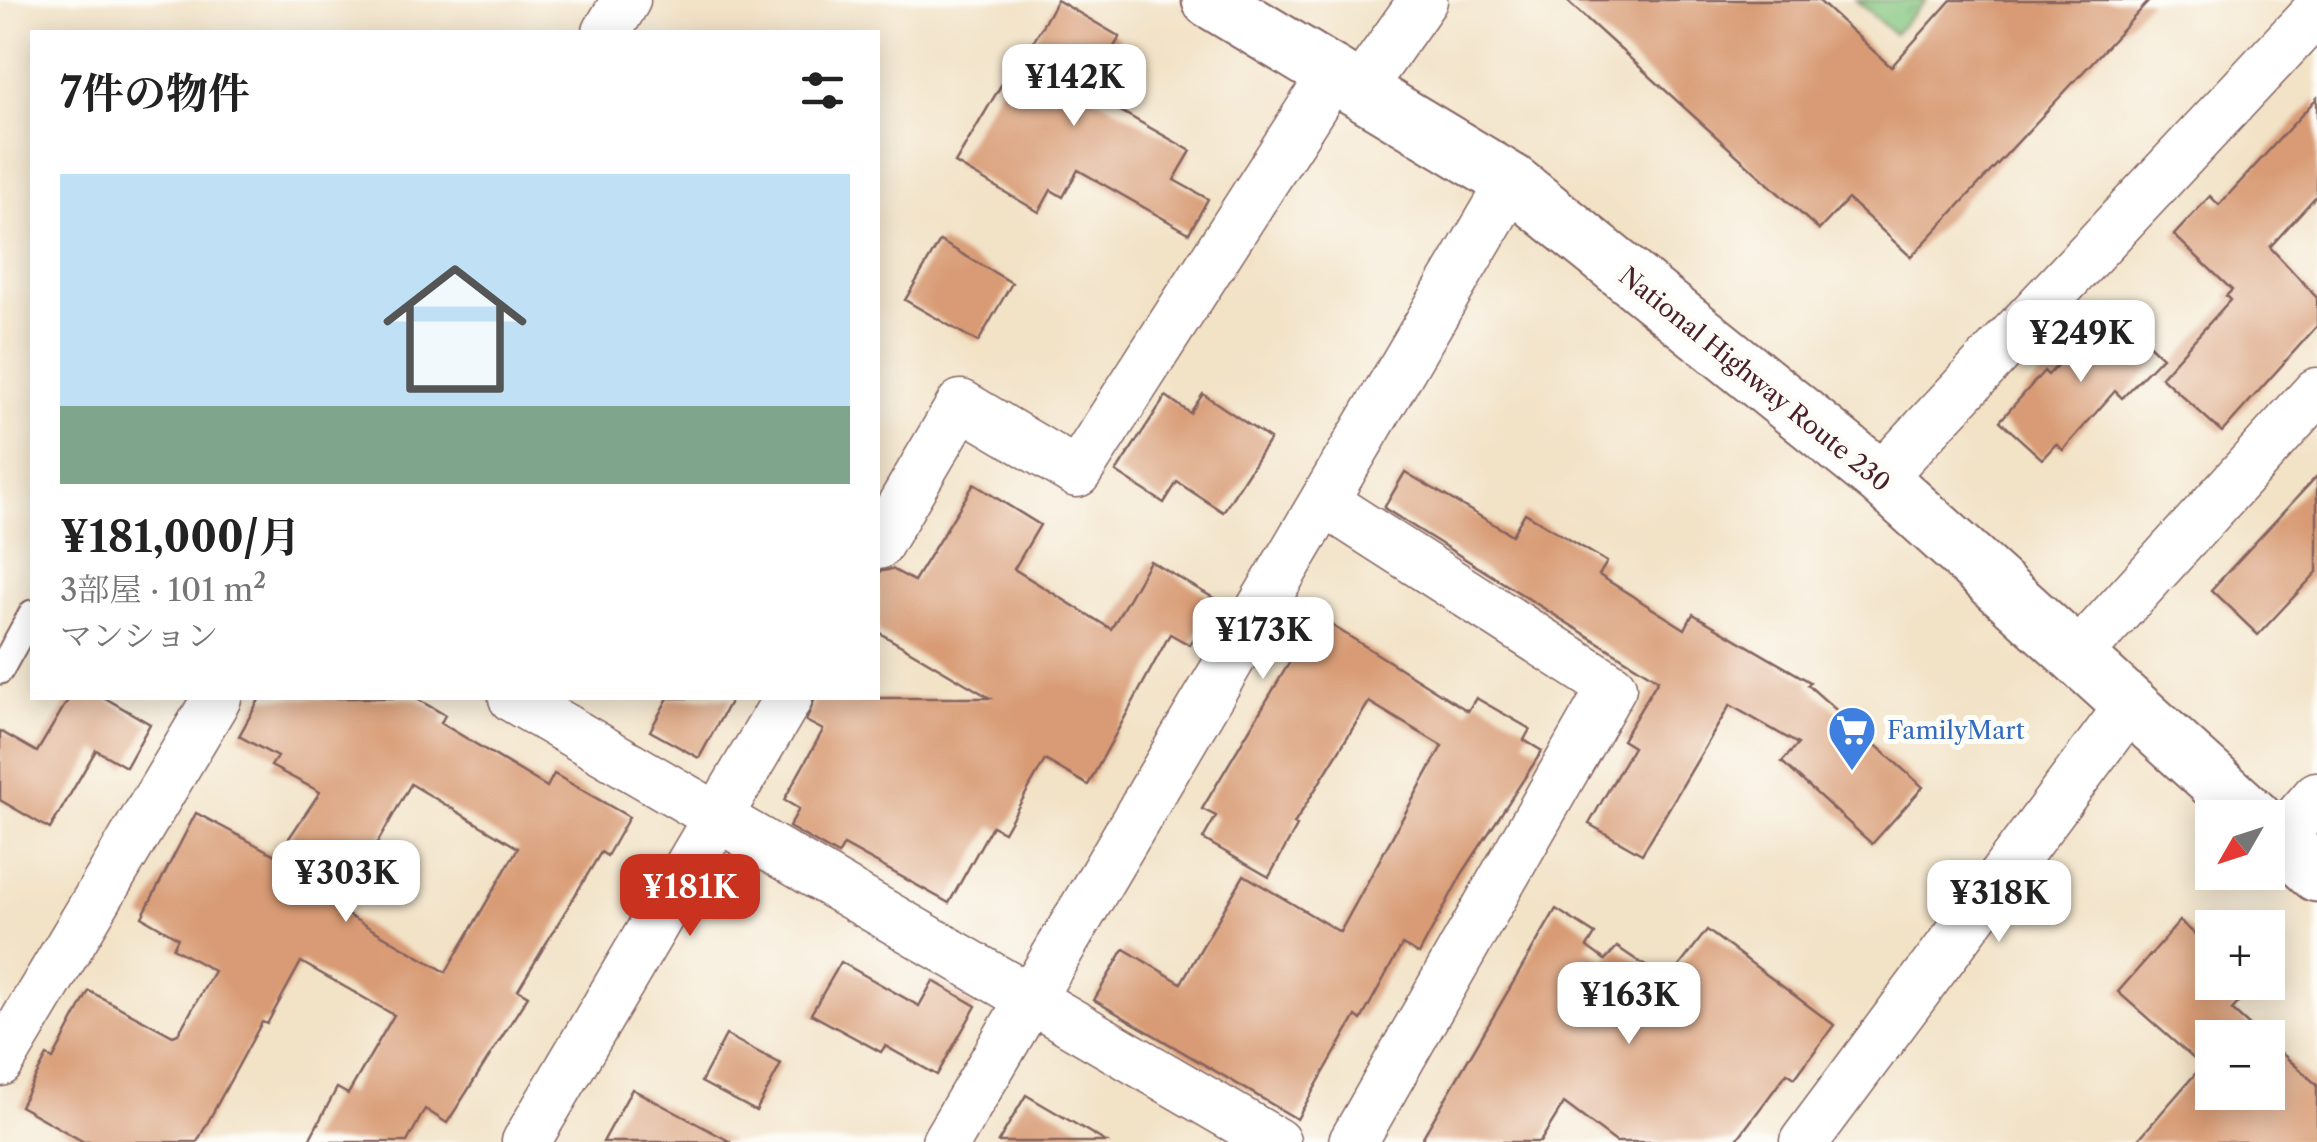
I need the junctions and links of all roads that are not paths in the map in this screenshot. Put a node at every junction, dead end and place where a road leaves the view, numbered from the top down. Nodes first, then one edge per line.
1 (626, 0) edge
2 (1210, 0) edge
3 (1423, 0) edge
4 (2317, 12) edge
5 (608, 30) edge
6 (1348, 80) junction
7 (1512, 182) junction
8 (2317, 392) edge
9 (1880, 478) junction
10 (1324, 502) junction
11 (880, 542) edge
12 (30, 617) edge
13 (2078, 655) junction
14 (0, 671) edge
15 (216, 700) edge
16 (517, 700) edge
17 (787, 700) edge
18 (2132, 702) junction
19 (2317, 796) edge
20 (2236, 800) edge
21 (716, 818) junction
22 (2285, 833) edge
23 (1030, 1000) junction
24 (0, 1062) edge
25 (526, 1142) edge
26 (946, 1142) edge
27 (1276, 1142) edge
28 (1353, 1142) edge
29 (1804, 1142) edge

1 - 5 street
2 - 6 highway, National Highway Route 230
3 - 6 street
4 - 9 street
6 - 7 highway, National Highway Route 230
6 - 11 street
7 - 9 highway, National Highway Route 230
7 - 10 street
8 - 13 street
9 - 13 highway, National Highway Route 230
10 - 23 street
10 - 28 street
12 - 14 lane
13 - 18 highway, National Highway Route 230
15 - 24 street
16 - 21 street
17 - 21 street
18 - 20 highway, National Highway Route 230
18 - 29 street
19 - 22 street
21 - 23 street
21 - 25 street
23 - 26 street
23 - 27 street

